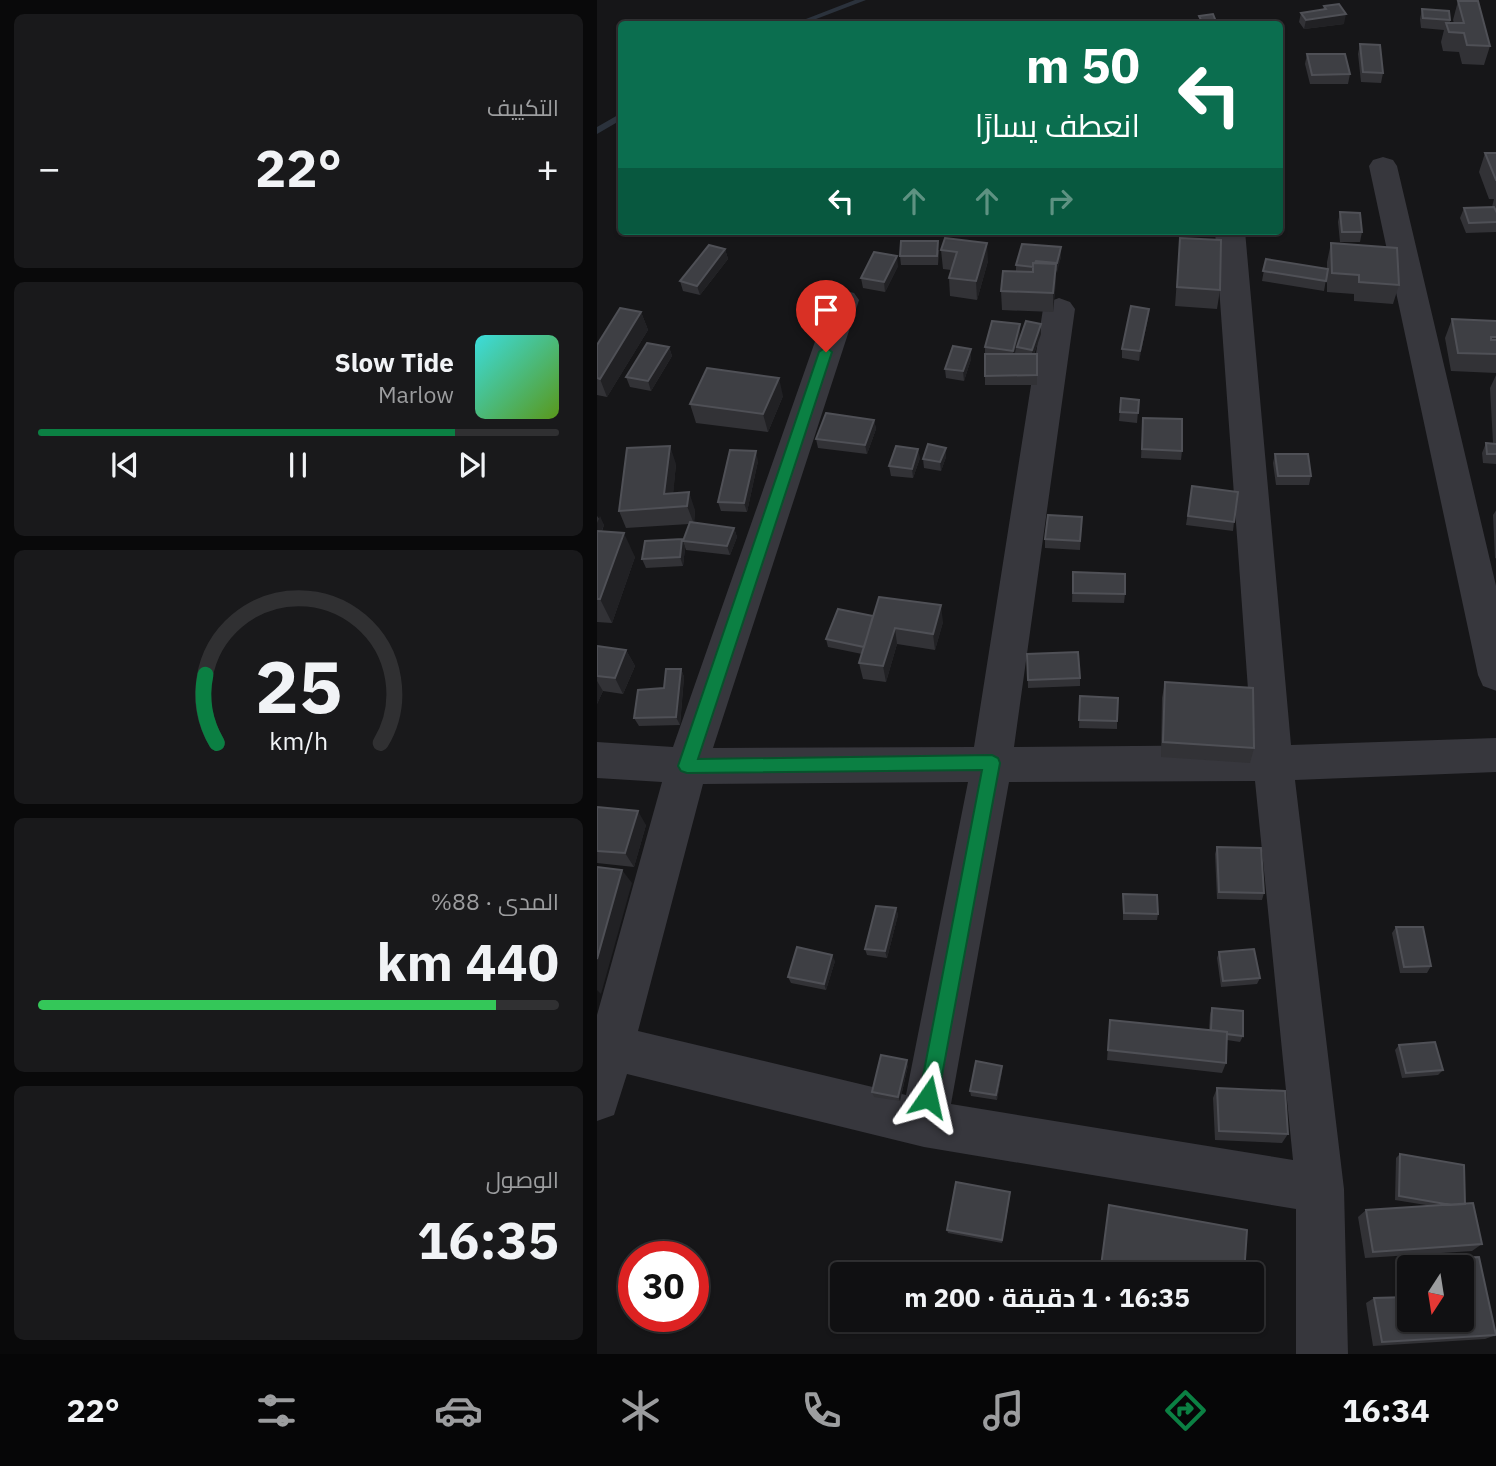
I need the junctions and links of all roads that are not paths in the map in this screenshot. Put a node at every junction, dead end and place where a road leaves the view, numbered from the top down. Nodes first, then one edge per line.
1 (1383, 166) dead end
2 (1230, 235) edge
3 (843, 300) dead end
4 (1058, 309) dead end
5 (1496, 675) edge
6 (1496, 755) edge
7 (597, 760) edge
8 (992, 763) junction
9 (1273, 763) junction
10 (687, 766) junction
11 (604, 1046) edge
12 (597, 1098) edge
13 (924, 1123) junction
14 (1320, 1189) junction
15 (1322, 1354) edge

1 - 5 street
2 - 9 street
3 - 10 street
4 - 8 street
6 - 9 street
7 - 10 street
8 - 9 street
8 - 10 street
8 - 13 street
9 - 14 street
10 - 11 street
11 - 12 street
11 - 13 street
13 - 14 street
14 - 15 street

